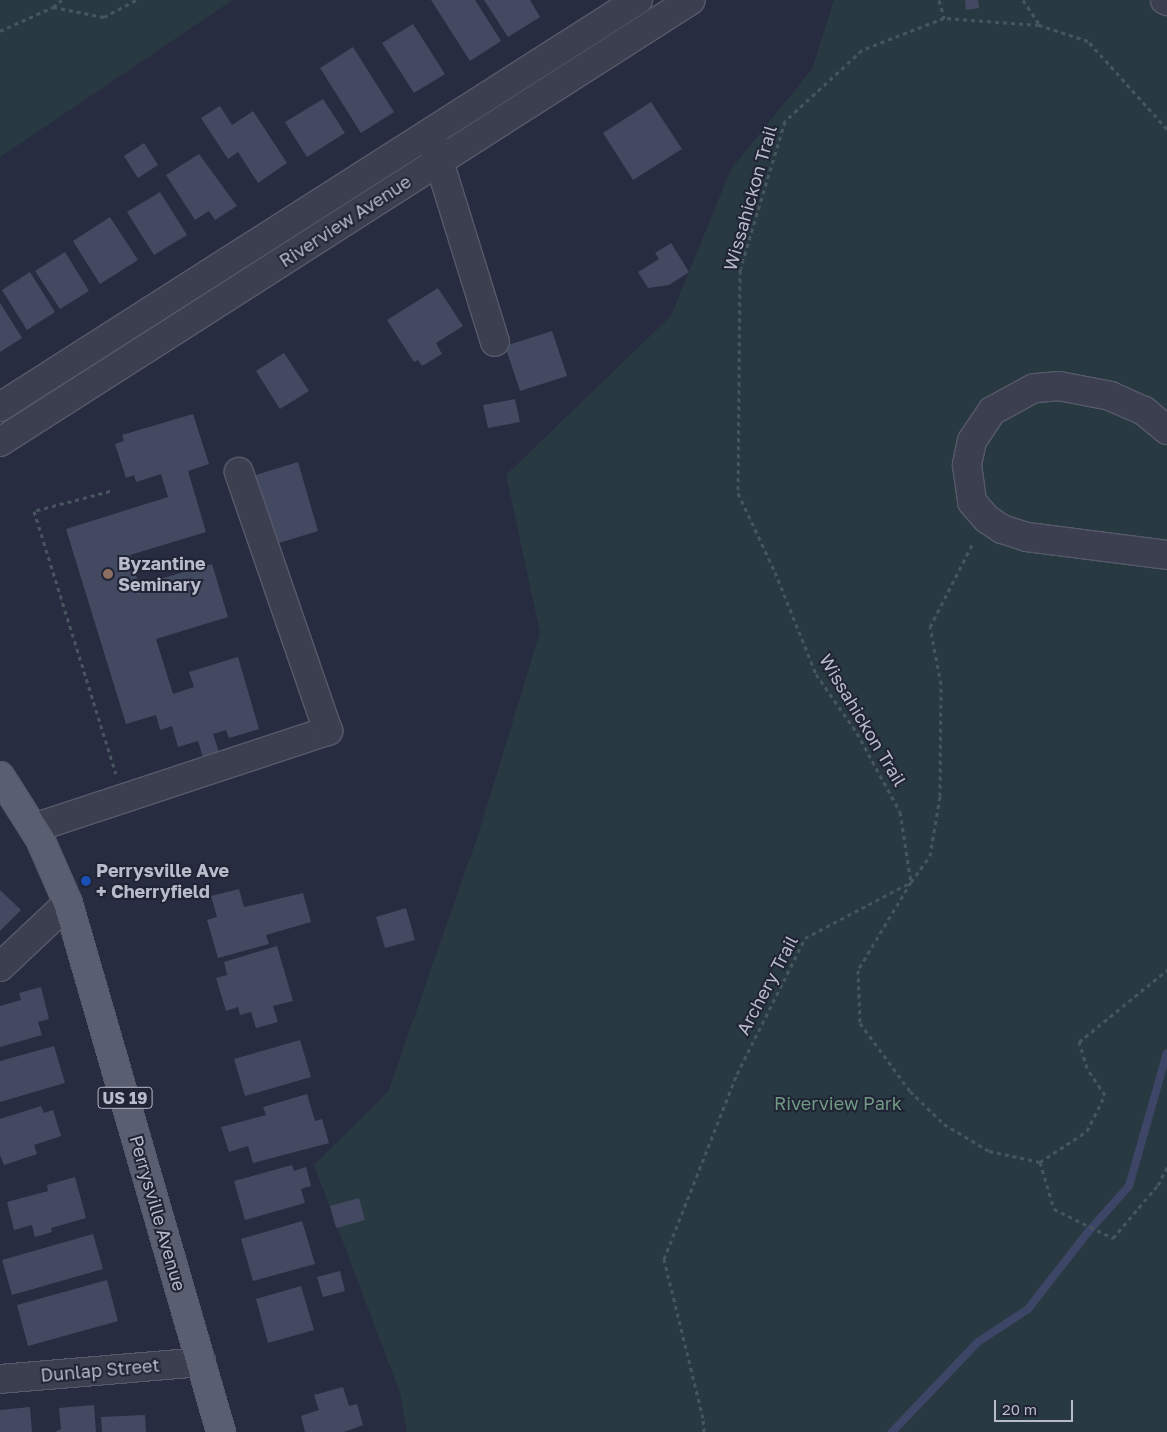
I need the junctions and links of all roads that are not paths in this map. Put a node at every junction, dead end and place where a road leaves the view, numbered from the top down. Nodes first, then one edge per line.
1 (638, 0) edge
2 (691, 0) edge
3 (430, 132) junction
4 (439, 161) junction
5 (495, 342) dead end
6 (0, 407) edge
7 (1167, 430) edge
8 (0, 442) edge
9 (239, 472) dead end
10 (1167, 555) edge
11 (0, 776) edge
12 (34, 828) junction
13 (68, 903) junction
14 (0, 967) edge
15 (201, 1362) junction
16 (0, 1379) edge
17 (221, 1432) edge

1 - 3 street, Riverview Avenue
2 - 4 street, Riverview Avenue
3 - 4 street
3 - 6 street, Riverview Avenue
4 - 5 street
4 - 8 street, Riverview Avenue
7 - 10 street
9 - 12 street
11 - 12 main road, Perrysville Avenue / US 19
12 - 13 main road, Perrysville Avenue / US 19
13 - 14 street
13 - 15 main road, Perrysville Avenue / US 19
15 - 16 street, Dunlap Street
15 - 17 main road, Perrysville Avenue / US 19

